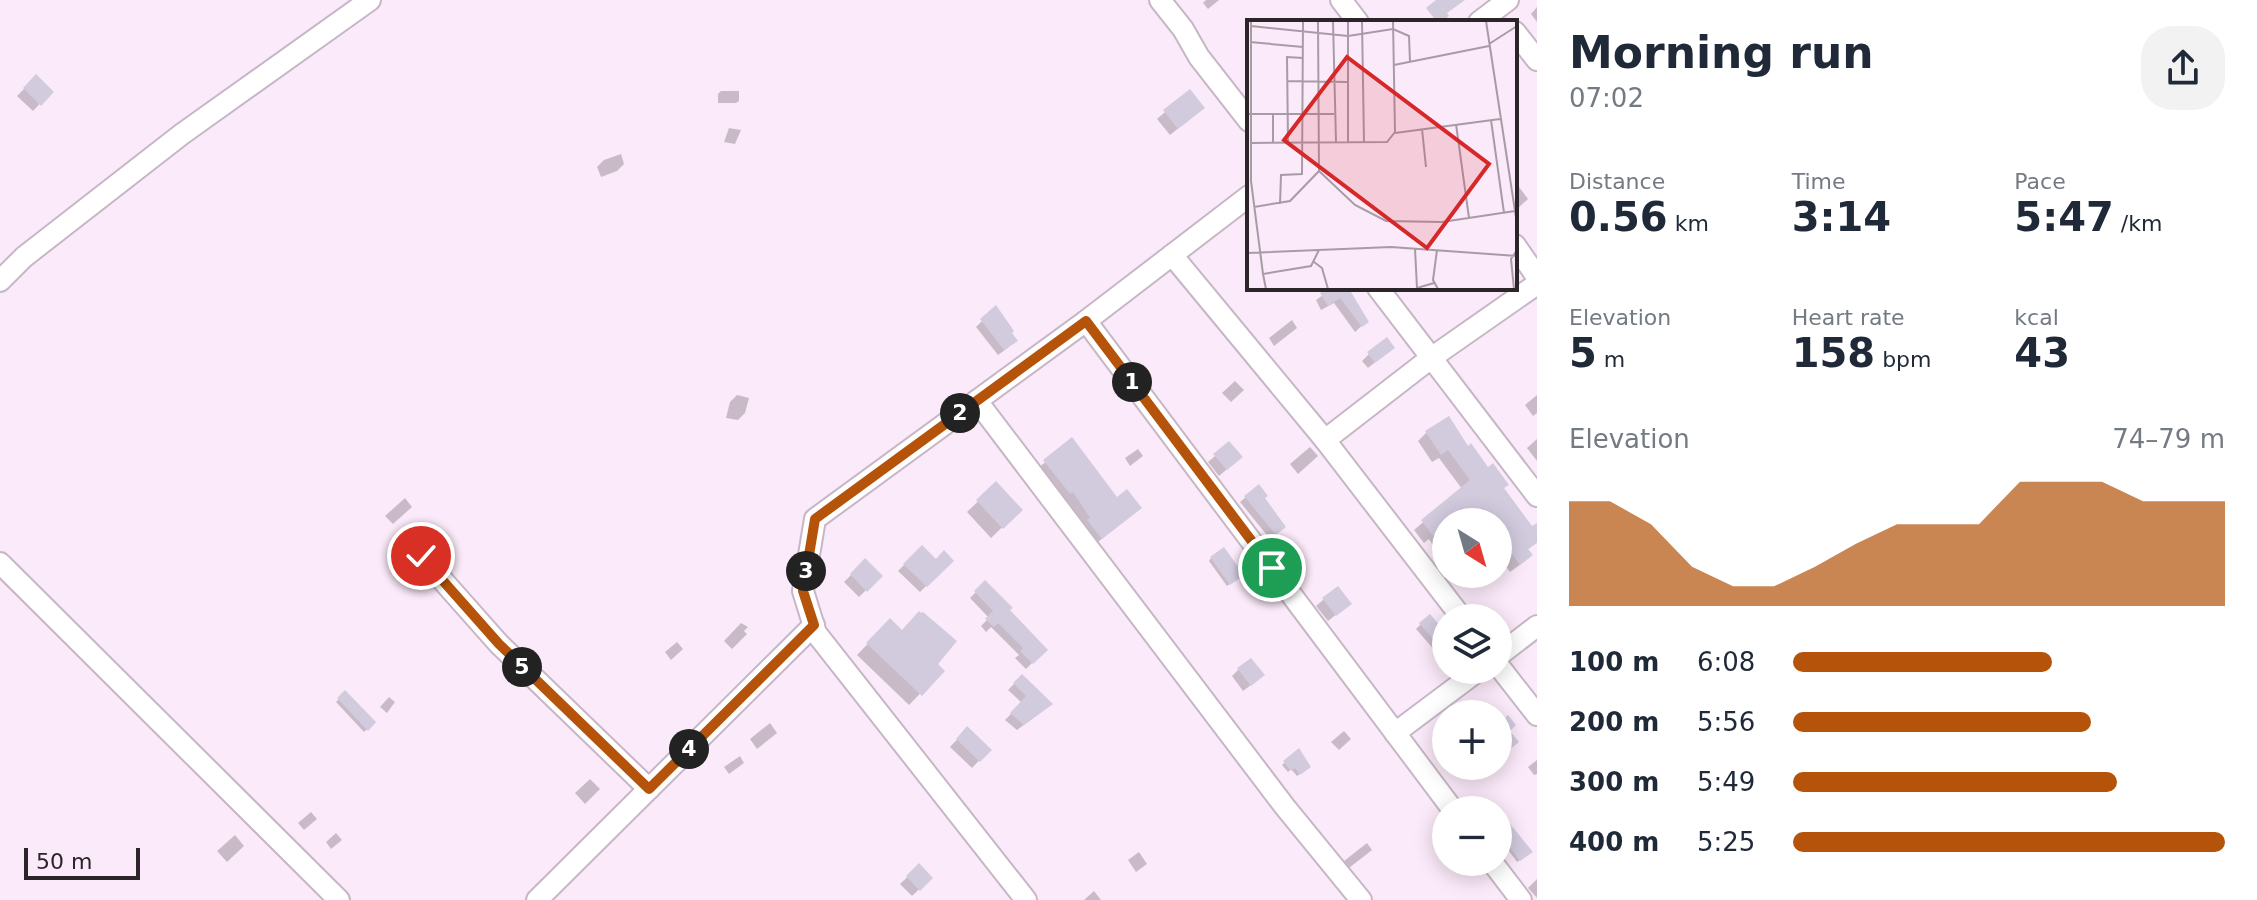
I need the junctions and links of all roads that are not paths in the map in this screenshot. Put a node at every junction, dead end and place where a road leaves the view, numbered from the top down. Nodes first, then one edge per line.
1 (370, 0) edge
2 (1160, 0) edge
3 (1341, 0) edge
4 (1504, 10) edge
5 (1356, 20) edge
6 (1483, 20) edge
7 (1517, 35) edge
8 (1537, 60) edge
9 (1247, 118) edge
10 (1247, 198) edge
11 (1517, 248) edge
12 (1172, 255) junction
13 (1537, 277) edge
14 (0, 281) edge
15 (1537, 284) edge
16 (1380, 290) edge
17 (1086, 321) junction
18 (1431, 358) junction
19 (977, 401) junction
20 (1325, 440) junction
21 (1537, 496) edge
22 (421, 556) dead end
23 (0, 563) edge
24 (1451, 604) edge
25 (814, 625) junction
26 (1537, 626) edge
27 (1512, 645) edge
28 (1512, 683) edge
29 (1460, 684) edge
30 (1537, 715) edge
31 (1395, 733) junction
32 (649, 789) junction
33 (1442, 796) edge
34 (1503, 876) edge
35 (339, 900) edge
36 (537, 900) edge
37 (1026, 900) edge
38 (1361, 900) edge
39 (1521, 900) edge

1 - 14 street
2 - 9 street
3 - 5 street
4 - 6 street
7 - 8 street
10 - 12 street
11 - 13 street
12 - 17 street
12 - 20 street
15 - 18 street
16 - 18 street
17 - 19 street
17 - 31 street
18 - 20 street
18 - 21 street
19 - 25 street
19 - 38 street
20 - 24 street
22 - 32 street
23 - 35 street
25 - 32 street
25 - 37 street
26 - 27 street
28 - 30 street
29 - 31 street
31 - 33 street
32 - 36 street
34 - 39 street

